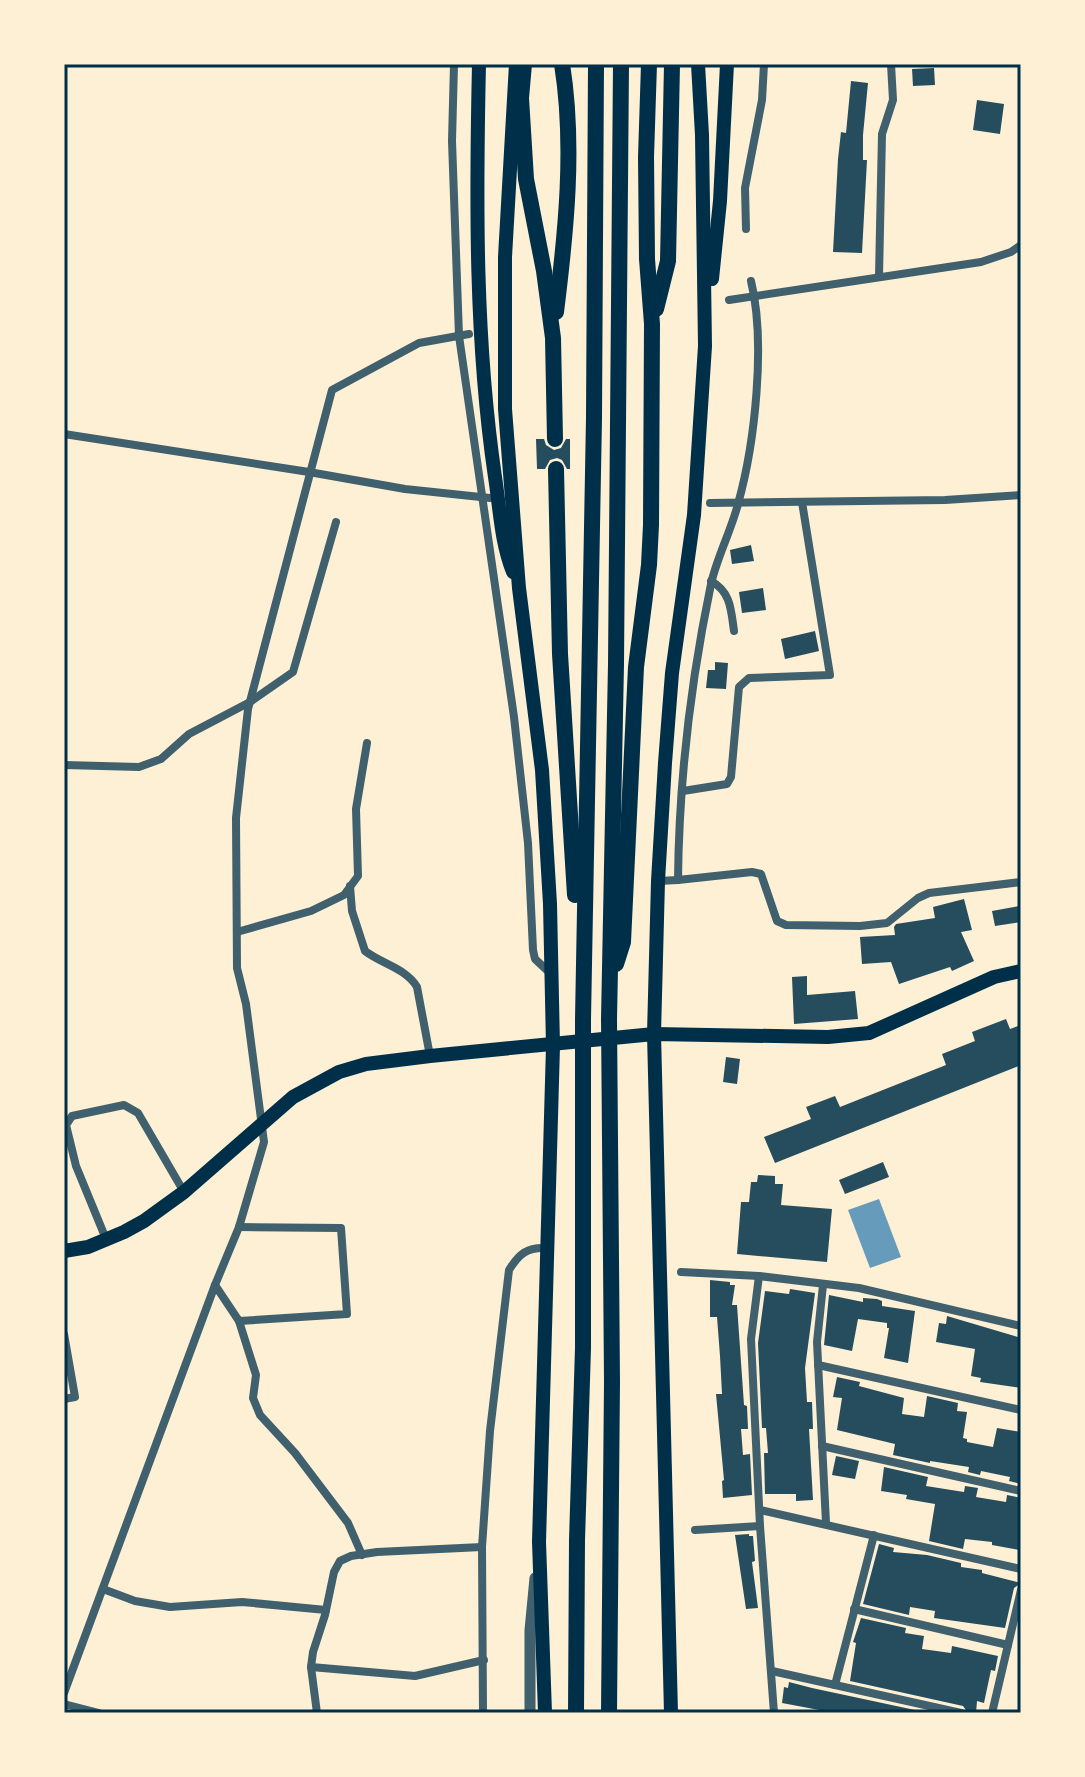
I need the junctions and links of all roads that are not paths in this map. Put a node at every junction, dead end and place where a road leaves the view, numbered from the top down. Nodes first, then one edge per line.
1 (454, 64) edge
2 (479, 64) edge
3 (516, 64) edge
4 (524, 64) edge
5 (562, 64) edge
6 (596, 64) edge
7 (621, 64) edge
8 (649, 64) edge
9 (672, 64) edge
10 (698, 64) edge
11 (727, 64) edge
12 (764, 64) edge
13 (891, 64) edge
14 (746, 229) dead end
15 (1021, 245) edge
16 (879, 276) junction
17 (751, 281) dead end
18 (755, 297) junction
19 (729, 300) dead end
20 (652, 324) junction
21 (469, 334) dead end
22 (459, 336) junction
23 (553, 338) junction
24 (705, 346) junction
25 (64, 434) edge
26 (555, 439) dead end
27 (556, 469) dead end
28 (309, 472) junction
29 (1021, 495) edge
30 (486, 498) junction
31 (802, 502) junction
32 (710, 503) dead end
33 (739, 503) junction
34 (336, 522) dead end
35 (711, 581) junction
36 (519, 588) junction
37 (734, 631) dead end
38 (250, 702) junction
39 (367, 743) dead end
40 (64, 765) edge
41 (683, 791) junction
42 (678, 880) junction
43 (658, 881) junction
44 (1021, 882) edge
45 (350, 886) junction
46 (237, 932) junction
47 (584, 939) junction
48 (1021, 971) edge
49 (550, 973) junction
50 (611, 978) junction
51 (654, 1034) junction
52 (553, 1046) junction
53 (430, 1056) junction
54 (263, 1124) junction
55 (184, 1192) junction
56 (239, 1227) junction
57 (106, 1239) junction
58 (546, 1248) junction
59 (64, 1251) edge
60 (681, 1272) dead end
61 (759, 1276) junction
62 (215, 1285) junction
63 (823, 1285) junction
64 (239, 1321) junction
65 (1021, 1326) edge
66 (64, 1334) edge
67 (818, 1365) junction
68 (64, 1399) edge
69 (1021, 1410) edge
70 (822, 1446) junction
71 (1021, 1491) edge
72 (760, 1510) junction
73 (826, 1523) junction
74 (760, 1526) junction
75 (695, 1530) dead end
76 (874, 1535) junction
77 (539, 1542) junction
78 (482, 1547) junction
79 (362, 1555) junction
80 (1021, 1569) edge
81 (103, 1589) junction
82 (1021, 1590) edge
83 (854, 1609) junction
84 (326, 1610) junction
85 (1008, 1645) junction
86 (484, 1660) junction
87 (311, 1667) junction
88 (772, 1671) junction
89 (835, 1685) junction
90 (64, 1693) edge
91 (64, 1704) edge
92 (99, 1713) edge
93 (317, 1713) edge
94 (483, 1713) edge
95 (530, 1713) edge
96 (545, 1713) edge
97 (576, 1713) edge
98 (609, 1713) edge
99 (671, 1713) edge
100 (774, 1713) edge
101 (961, 1713) edge
102 (992, 1713) edge

1 - 22 street
2 - 36 main road
3 - 36 main road
4 - 23 highway
5 - 23 highway
6 - 47 highway
7 - 50 highway
8 - 20 highway
9 - 20 highway
10 - 24 main road
11 - 24 main road
12 - 14 street
13 - 16 street
15 - 16 street
16 - 18 street
17 - 18 street
18 - 19 street
18 - 33 street
20 - 50 highway
21 - 22 street
22 - 28 street
22 - 30 street
23 - 26 highway
24 - 43 main road
25 - 28 street
27 - 47 highway
28 - 30 street
28 - 38 street
29 - 31 street
30 - 49 street
31 - 33 street
31 - 41 street
32 - 33 street
33 - 35 street
34 - 38 street
35 - 37 street
35 - 41 street
36 - 49 main road
38 - 40 street
38 - 46 street
39 - 45 street
41 - 42 street
42 - 43 street
42 - 44 street
43 - 51 main road
45 - 46 street
45 - 53 street
46 - 54 street
47 - 97 highway
48 - 51 main road
49 - 52 main road
50 - 98 highway
51 - 52 main road
51 - 99 main road
52 - 53 main road
52 - 58 main road
53 - 54 main road
54 - 55 main road
54 - 56 street
55 - 57 main road
55 - 57 street
56 - 62 street
56 - 64 street
57 - 59 main road
58 - 77 main road
58 - 78 street
60 - 61 street
61 - 63 street
61 - 72 street
62 - 64 street
62 - 81 street
63 - 65 street
63 - 67 street
64 - 79 street
66 - 68 street
67 - 69 street
67 - 70 street
70 - 71 street
70 - 73 street
72 - 73 street
72 - 74 street
73 - 76 street
74 - 75 street
74 - 88 street
76 - 80 street
76 - 83 street
77 - 95 street
77 - 96 main road
78 - 79 street
78 - 86 street
79 - 84 street
81 - 84 street
81 - 90 street
82 - 85 street
83 - 85 street
83 - 89 street
84 - 87 street
85 - 102 street
86 - 87 street
86 - 94 street
87 - 93 street
88 - 89 street
88 - 100 street
89 - 101 street
91 - 92 street

